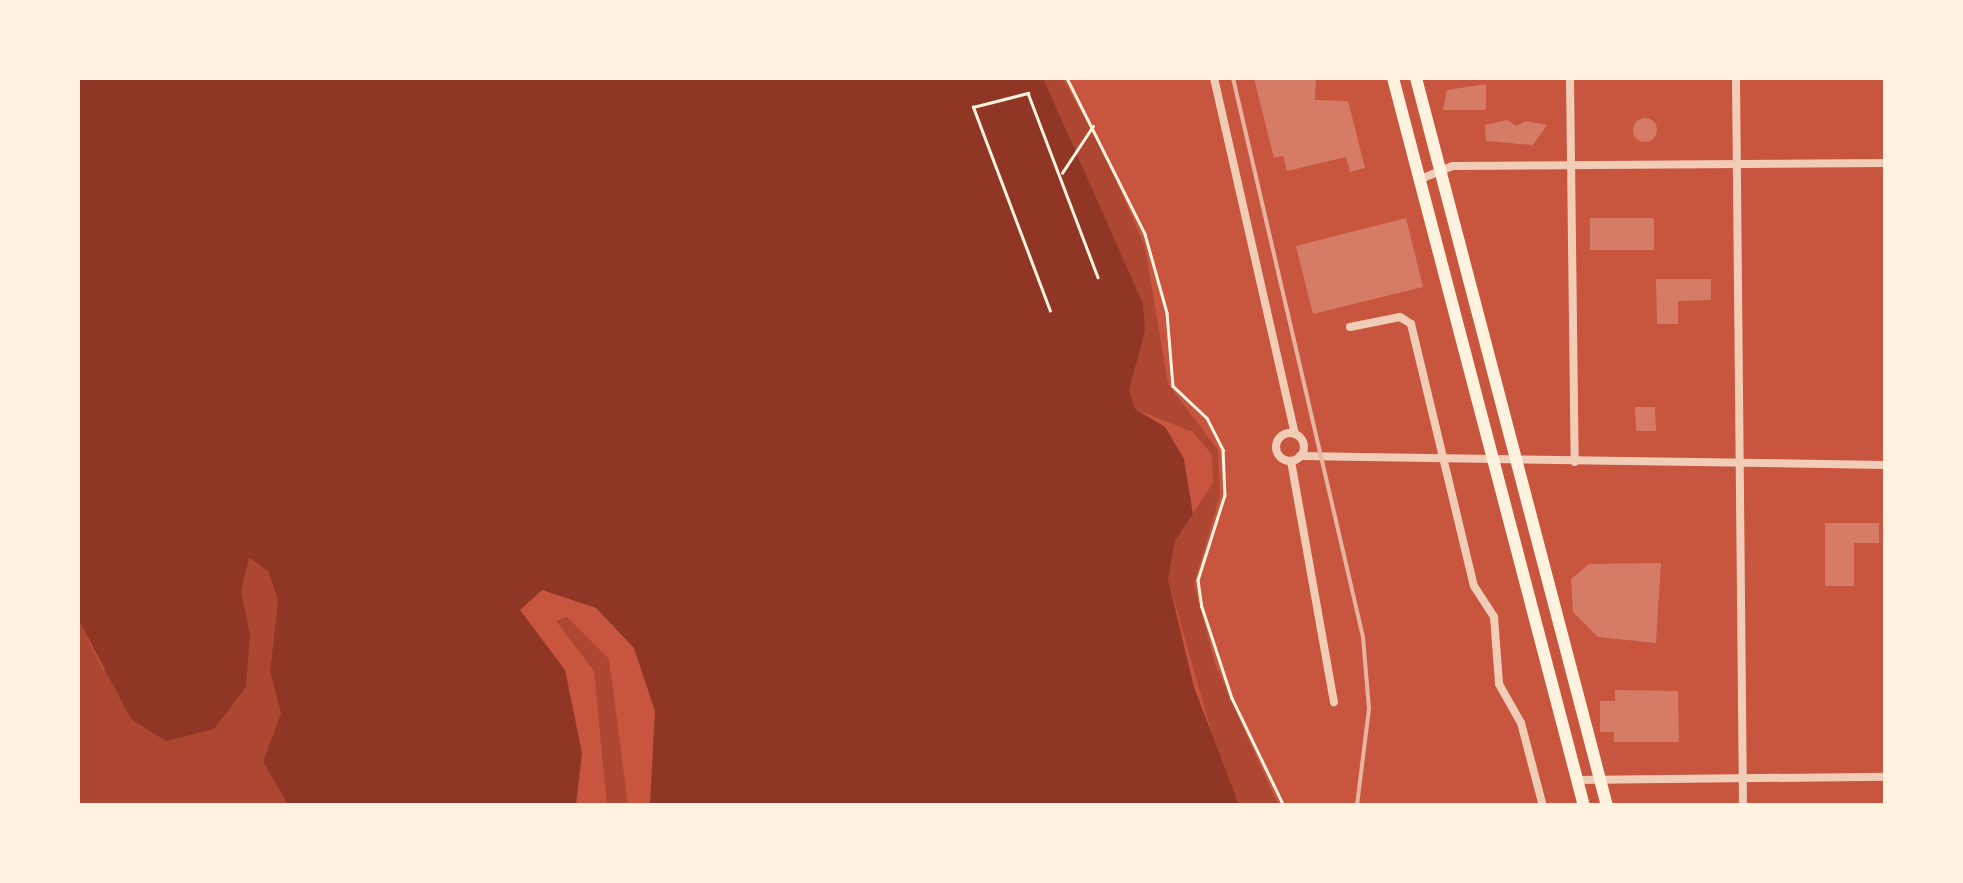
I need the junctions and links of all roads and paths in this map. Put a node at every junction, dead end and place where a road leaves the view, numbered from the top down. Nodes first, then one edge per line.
1 (1067, 78) edge
2 (1214, 78) edge
3 (1393, 78) edge
4 (1416, 78) edge
5 (1570, 78) edge
6 (1736, 78) edge
7 (1094, 124) junction
8 (1886, 163) edge
9 (1737, 164) junction
10 (1571, 165) junction
11 (1438, 170) junction
12 (1060, 176) junction
13 (1418, 180) junction
14 (1098, 277) dead end
15 (1050, 311) dead end
16 (1350, 328) dead end
17 (1295, 434) junction
18 (1300, 456) junction
19 (1291, 460) junction
20 (1444, 460) junction
21 (1494, 462) junction
22 (1575, 462) junction
23 (1517, 463) junction
24 (1738, 464) junction
25 (1886, 466) edge
26 (1334, 702) dead end
27 (1597, 775) junction
28 (1742, 776) junction
29 (1886, 777) edge
30 (1576, 780) junction
31 (1284, 806) edge
32 (1543, 806) edge
33 (1584, 806) edge
34 (1607, 806) edge
35 (1743, 806) edge

1 - 7 path
2 - 17 street
3 - 13 main road
4 - 11 main road
5 - 10 street
6 - 9 street
7 - 12 path
7 - 31 path
8 - 9 street
9 - 10 street
9 - 24 street
10 - 11 street
10 - 22 street
11 - 13 street
11 - 23 main road
12 - 14 path
12 - 15 path
13 - 21 main road
16 - 20 street
17 - 18 street
17 - 19 street
18 - 19 street
18 - 20 street
19 - 26 street
20 - 21 street
20 - 32 street
21 - 23 street
21 - 30 main road
22 - 23 street
22 - 24 street
23 - 27 main road
24 - 25 street
24 - 28 street
27 - 28 street
27 - 30 street
27 - 34 main road
28 - 29 street
28 - 35 street
30 - 33 main road

